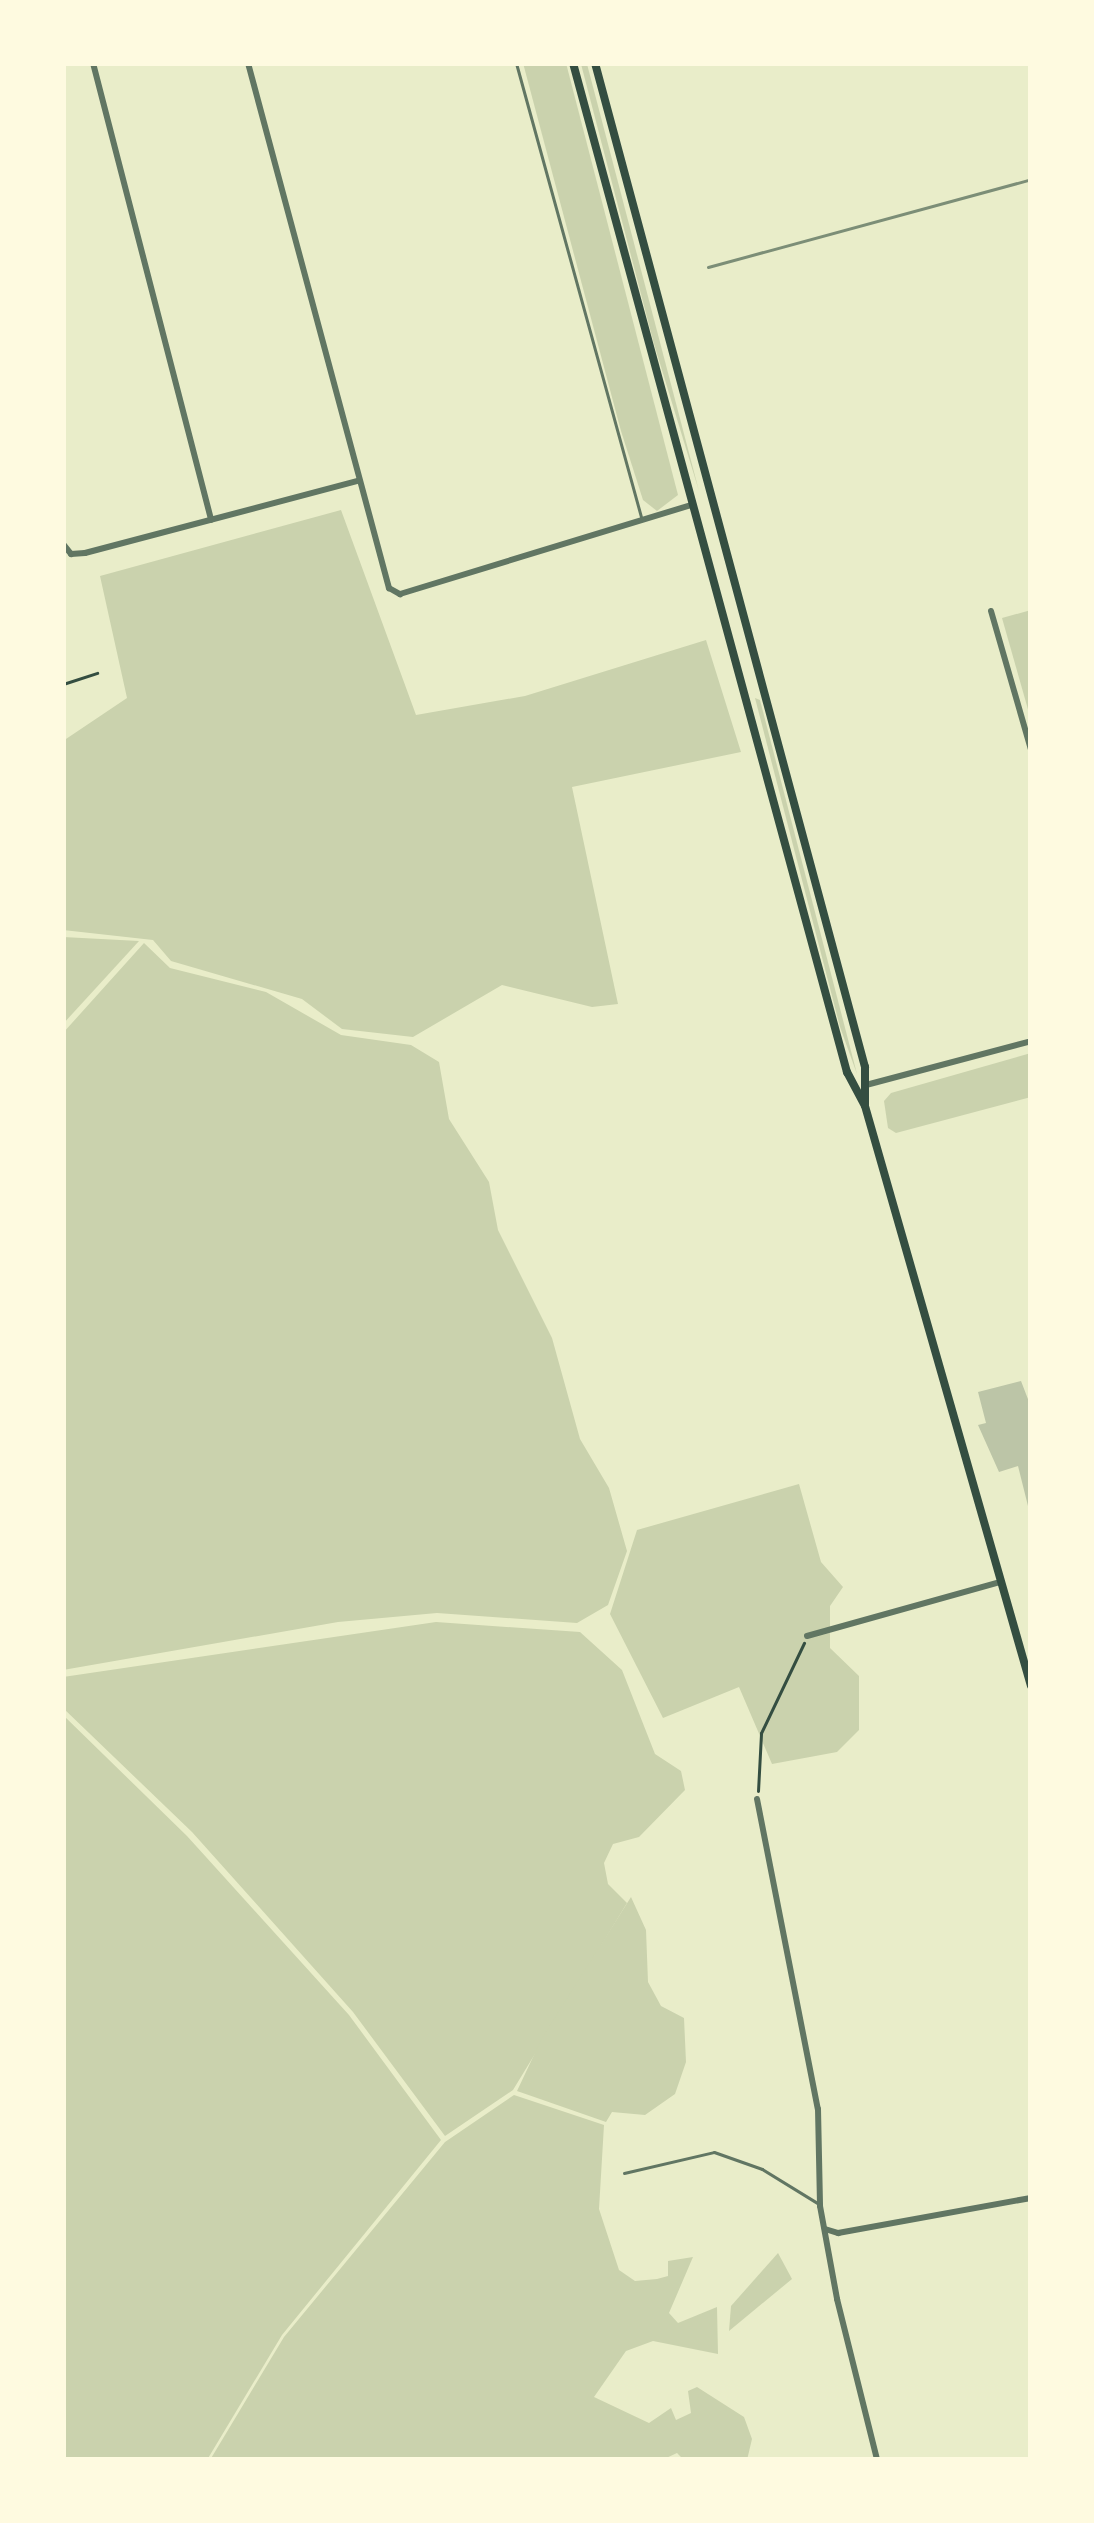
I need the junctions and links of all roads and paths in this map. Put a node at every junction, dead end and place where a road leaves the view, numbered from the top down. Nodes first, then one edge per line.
1 (93, 63) edge
2 (248, 63) edge
3 (516, 63) edge
4 (573, 63) edge
5 (595, 63) edge
6 (358, 481) junction
7 (714, 504) junction
8 (693, 507) junction
9 (211, 520) junction
10 (642, 520) junction
11 (63, 544) edge
12 (992, 611) dead end
13 (759, 668) junction
14 (97, 674) dead end
15 (738, 675) junction
16 (63, 684) edge
17 (1031, 750) edge
18 (1031, 1041) edge
19 (865, 1085) junction
20 (865, 1106) junction
21 (1001, 1582) junction
22 (807, 1636) joint
23 (1031, 1686) edge
24 (757, 1799) joint
25 (624, 2173) dead end
26 (1031, 2198) edge
27 (820, 2206) junction
28 (825, 2228) junction
29 (877, 2460) edge

1 - 9 street
2 - 6 street
3 - 10 lane
4 - 8 main road
5 - 7 main road
6 - 9 street
6 - 10 street
7 - 8 main road
7 - 13 main road
8 - 10 street
8 - 15 main road
9 - 11 street
12 - 17 street
13 - 15 main road
13 - 19 main road
14 - 16 path
15 - 20 main road
18 - 19 street
19 - 20 main road
20 - 21 main road
21 - 22 street
21 - 23 main road
22 - 24 path
24 - 27 street
25 - 27 lane
26 - 28 street
27 - 28 street
28 - 29 street

